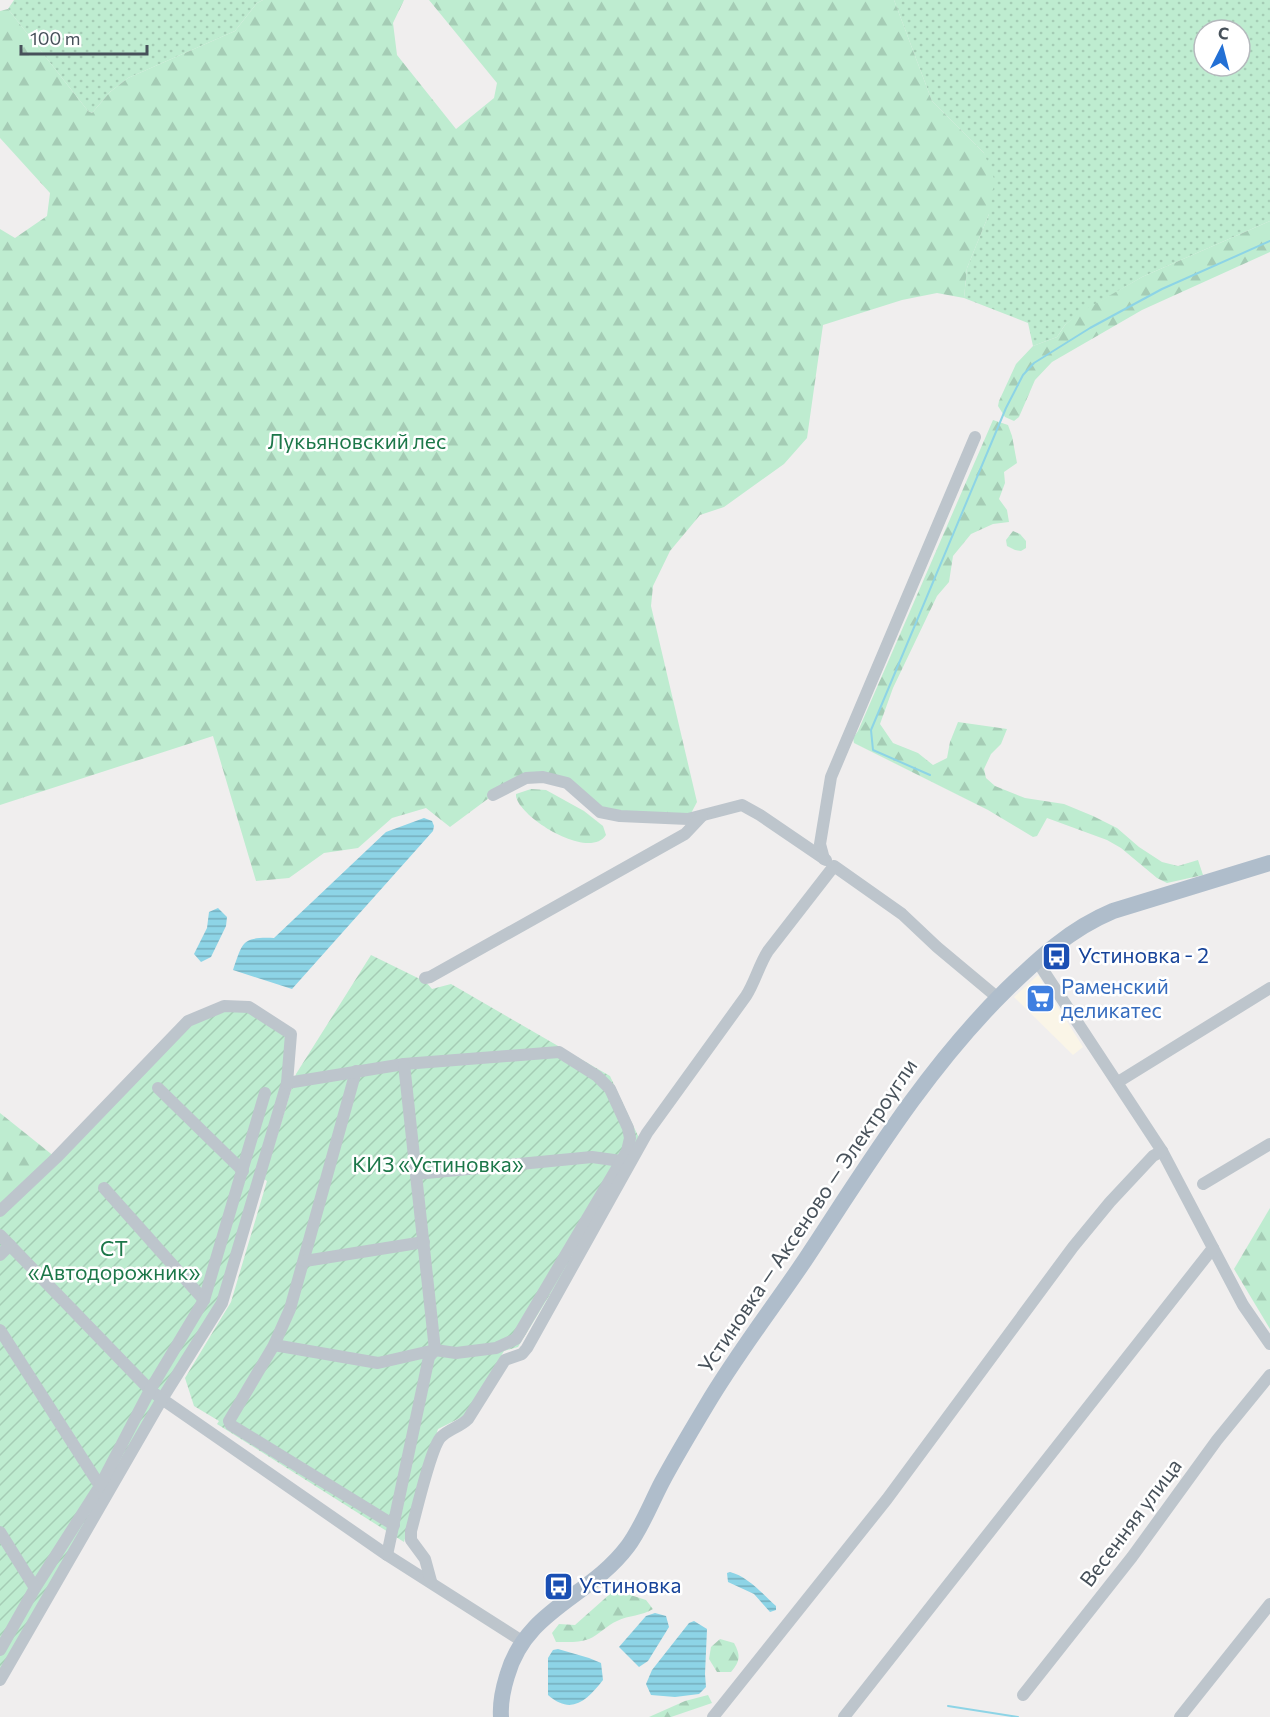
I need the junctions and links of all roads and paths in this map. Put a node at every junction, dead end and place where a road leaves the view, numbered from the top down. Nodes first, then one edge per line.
1 (975, 437) dead end
2 (493, 795) dead end
3 (703, 815) junction
4 (829, 863) junction
5 (1270, 863) edge
6 (1037, 961) junction
7 (425, 978) dead end
8 (1270, 988) edge
9 (998, 998) junction
10 (404, 1064) junction
11 (356, 1071) junction
12 (1118, 1082) junction
13 (287, 1083) junction
14 (158, 1088) dead end
15 (265, 1092) dead end
16 (1270, 1144) edge
17 (1162, 1151) junction
18 (621, 1161) junction
19 (243, 1171) junction
20 (416, 1174) junction
21 (1203, 1184) dead end
22 (104, 1188) dead end
23 (0, 1210) edge
24 (0, 1235) edge
25 (424, 1242) junction
26 (10, 1245) junction
27 (1212, 1248) junction
28 (0, 1255) edge
29 (304, 1261) junction
30 (204, 1300) junction
31 (0, 1330) edge
32 (1270, 1344) edge
33 (274, 1345) junction
34 (435, 1350) junction
35 (1270, 1375) edge
36 (150, 1390) junction
37 (162, 1400) junction
38 (100, 1486) junction
39 (394, 1525) junction
40 (0, 1532) edge
41 (387, 1555) junction
42 (431, 1581) junction
43 (35, 1588) junction
44 (1270, 1604) edge
45 (522, 1641) junction
46 (0, 1650) edge
47 (0, 1680) edge
48 (1023, 1695) dead end
49 (501, 1717) edge
50 (713, 1717) edge
51 (844, 1717) edge
52 (1180, 1717) edge

1 - 4 street
2 - 3 street
3 - 4 street
3 - 7 street
4 - 9 street
4 - 42 street
5 - 6 main road, Устиновка — Аксеново — Электроугли
6 - 9 main road, Устиновка — Аксеново — Электроугли
6 - 12 street
8 - 12 street
9 - 45 main road, Устиновка — Аксеново — Электроугли
10 - 11 street
10 - 18 street
10 - 20 street
11 - 13 street
11 - 29 street
12 - 17 street
13 - 23 street
13 - 37 street
14 - 19 street
15 - 19 street
16 - 21 street
17 - 27 street
17 - 50 street
18 - 20 street
18 - 34 street
19 - 30 street
20 - 25 street
22 - 30 street
24 - 26 street
25 - 29 street
25 - 34 street
26 - 28 street
26 - 36 street
27 - 32 street
27 - 51 street
29 - 33 street
30 - 36 street
31 - 38 street
33 - 34 street
33 - 39 street
34 - 39 street
35 - 48 street, Весенняя улица
36 - 37 street
36 - 38 street
37 - 41 street
37 - 47 street
38 - 43 street
39 - 41 street
40 - 43 street
41 - 42 street
42 - 45 street
43 - 46 street
44 - 52 street
45 - 49 main road, Устиновка — Аксеново — Электроугли

